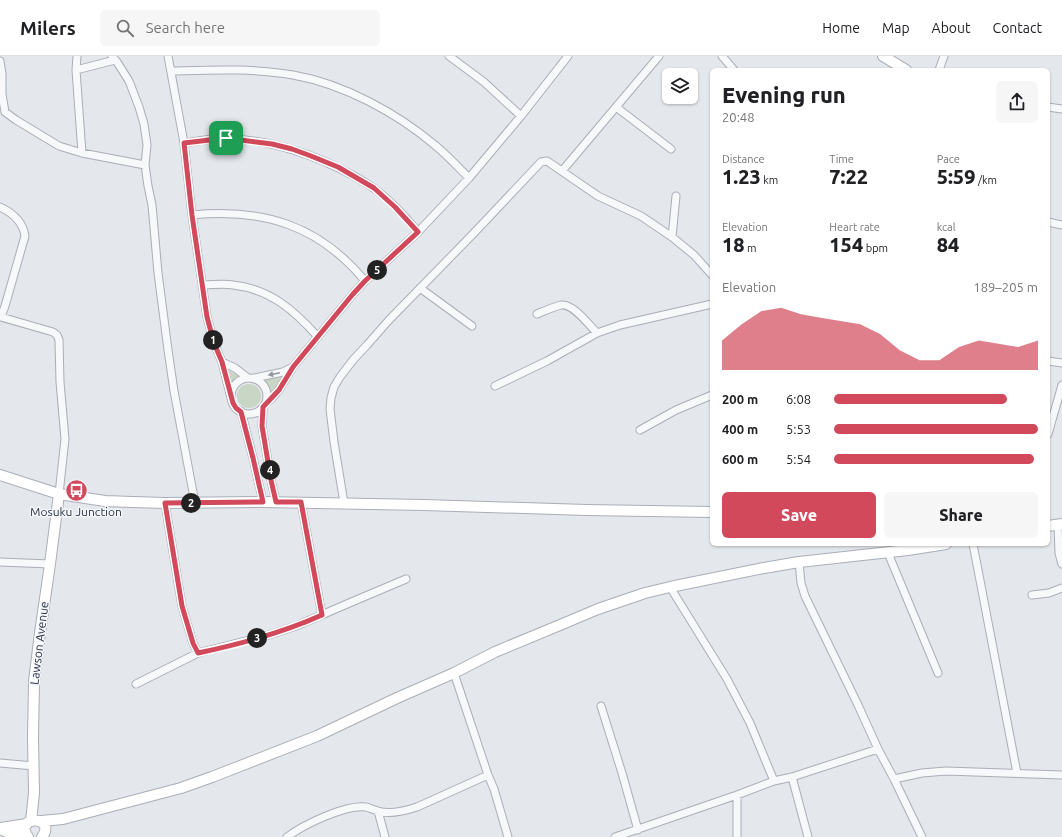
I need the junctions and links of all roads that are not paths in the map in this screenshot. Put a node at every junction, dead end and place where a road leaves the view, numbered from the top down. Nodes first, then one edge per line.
1 (77, 56) edge
2 (168, 56) edge
3 (449, 56) edge
4 (659, 56) edge
5 (722, 56) edge
6 (944, 56) edge
7 (566, 57) edge
8 (886, 57) edge
9 (114, 58) edge
10 (0, 61) edge
11 (732, 68) edge
12 (903, 68) edge
13 (940, 68) edge
14 (76, 70) junction
15 (172, 71) junction
16 (616, 107) junction
17 (1050, 107) edge
18 (1062, 109) edge
19 (2, 111) edge
20 (520, 116) junction
21 (184, 143) junction
22 (671, 149) dead end
23 (82, 153) junction
24 (145, 165) junction
25 (562, 171) junction
26 (469, 178) junction
27 (676, 196) dead end
28 (0, 207) edge
29 (192, 215) junction
30 (1050, 222) edge
31 (1062, 225) edge
32 (418, 232) junction
33 (672, 237) junction
34 (710, 273) edge
35 (365, 281) junction
36 (202, 286) junction
37 (420, 288) junction
38 (710, 304) edge
39 (537, 314) dead end
40 (0, 317) edge
41 (472, 326) dead end
42 (597, 333) junction
43 (318, 337) junction
44 (1050, 361) edge
45 (222, 362) junction
46 (1062, 363) edge
47 (293, 367) junction
48 (251, 378) junction
49 (1062, 385) edge
50 (495, 386) dead end
51 (710, 396) edge
52 (231, 398) junction
53 (264, 405) junction
54 (241, 412) junction
55 (1050, 427) edge
56 (640, 430) dead end
57 (0, 475) edge
58 (271, 480) junction
59 (258, 482) junction
60 (59, 494) junction
61 (195, 502) junction
62 (263, 502) junction
63 (276, 502) junction
64 (301, 502) junction
65 (165, 503) junction
66 (344, 503) junction
67 (710, 512) edge
68 (1056, 525) edge
69 (933, 546) edge
70 (973, 546) edge
71 (888, 553) junction
72 (0, 562) edge
73 (799, 562) junction
74 (50, 564) junction
75 (1062, 564) edge
76 (406, 580) dead end
77 (670, 587) junction
78 (1062, 588) edge
79 (1032, 595) dead end
80 (322, 615) junction
81 (198, 653) junction
82 (938, 672) dead end
83 (454, 673) junction
84 (136, 684) dead end
85 (601, 706) dead end
86 (878, 750) junction
87 (0, 763) edge
88 (34, 766) junction
89 (1017, 774) junction
90 (488, 775) junction
91 (1062, 775) edge
92 (792, 777) junction
93 (894, 779) junction
94 (774, 782) junction
95 (737, 795) junction
96 (378, 811) junction
97 (40, 827) edge
98 (0, 829) edge
99 (638, 830) junction
100 (22, 837) edge
101 (28, 837) edge
102 (287, 837) edge
103 (385, 837) edge
104 (508, 837) edge
105 (614, 837) edge
106 (737, 837) edge
107 (808, 837) edge
108 (922, 837) edge

1 - 14 street
2 - 15 street
3 - 20 street
4 - 16 street
5 - 11 street
6 - 13 street
7 - 20 street
8 - 12 main road
9 - 14 street
9 - 24 street
10 - 19 street
14 - 23 street
15 - 21 street
15 - 26 street
16 - 22 street
16 - 25 street
17 - 18 street
19 - 23 street
20 - 26 street
21 - 29 street
21 - 32 street
23 - 24 street
24 - 61 street
25 - 33 street
25 - 37 street
26 - 32 street
27 - 33 street
28 - 40 street
29 - 35 street
29 - 36 street
30 - 31 street
32 - 35 street
33 - 34 street
35 - 43 street
36 - 43 street
36 - 45 street
37 - 41 street
37 - 66 street
38 - 42 street
39 - 42 street
40 - 60 street
42 - 50 street
43 - 47 street
44 - 46 street
45 - 48 street
45 - 52 street
47 -> 48 street
47 - 53 street
48 - 52 street
48 - 53 street
49 - 55 street
51 - 56 street
52 - 54 street
53 - 54 street
53 - 58 street
54 - 59 street
57 - 60 main road
58 - 59 street
58 - 63 street
59 - 62 street
60 - 65 main road
60 - 74 main road, Lawson Avenue
61 - 62 main road
61 - 65 main road
62 - 63 main road
63 - 64 main road
64 - 66 main road
64 - 80 street
65 - 81 street
66 - 67 main road
68 - 75 street
69 - 71 main road
70 - 89 street
71 - 73 main road
71 - 82 street
72 - 74 street
73 - 77 main road
73 - 86 street
74 - 88 main road, Lawson Avenue
76 - 80 street
77 - 83 main road
77 - 94 street
78 - 79 street
80 - 81 street
81 - 84 street
83 - 90 street
83 - 97 main road
85 - 99 street
86 - 92 street
86 - 93 street
87 - 88 street
88 - 97 main road, Lawson Avenue
89 - 91 street
89 - 93 street
90 - 96 street
90 - 104 street
92 - 94 street
92 - 107 street
93 - 108 street
94 - 95 street
95 - 99 street
95 - 106 street
96 - 102 street
96 - 103 street
97 - 98 main road
97 - 101 main road, Lawson Avenue
98 - 100 main road
99 - 105 street

